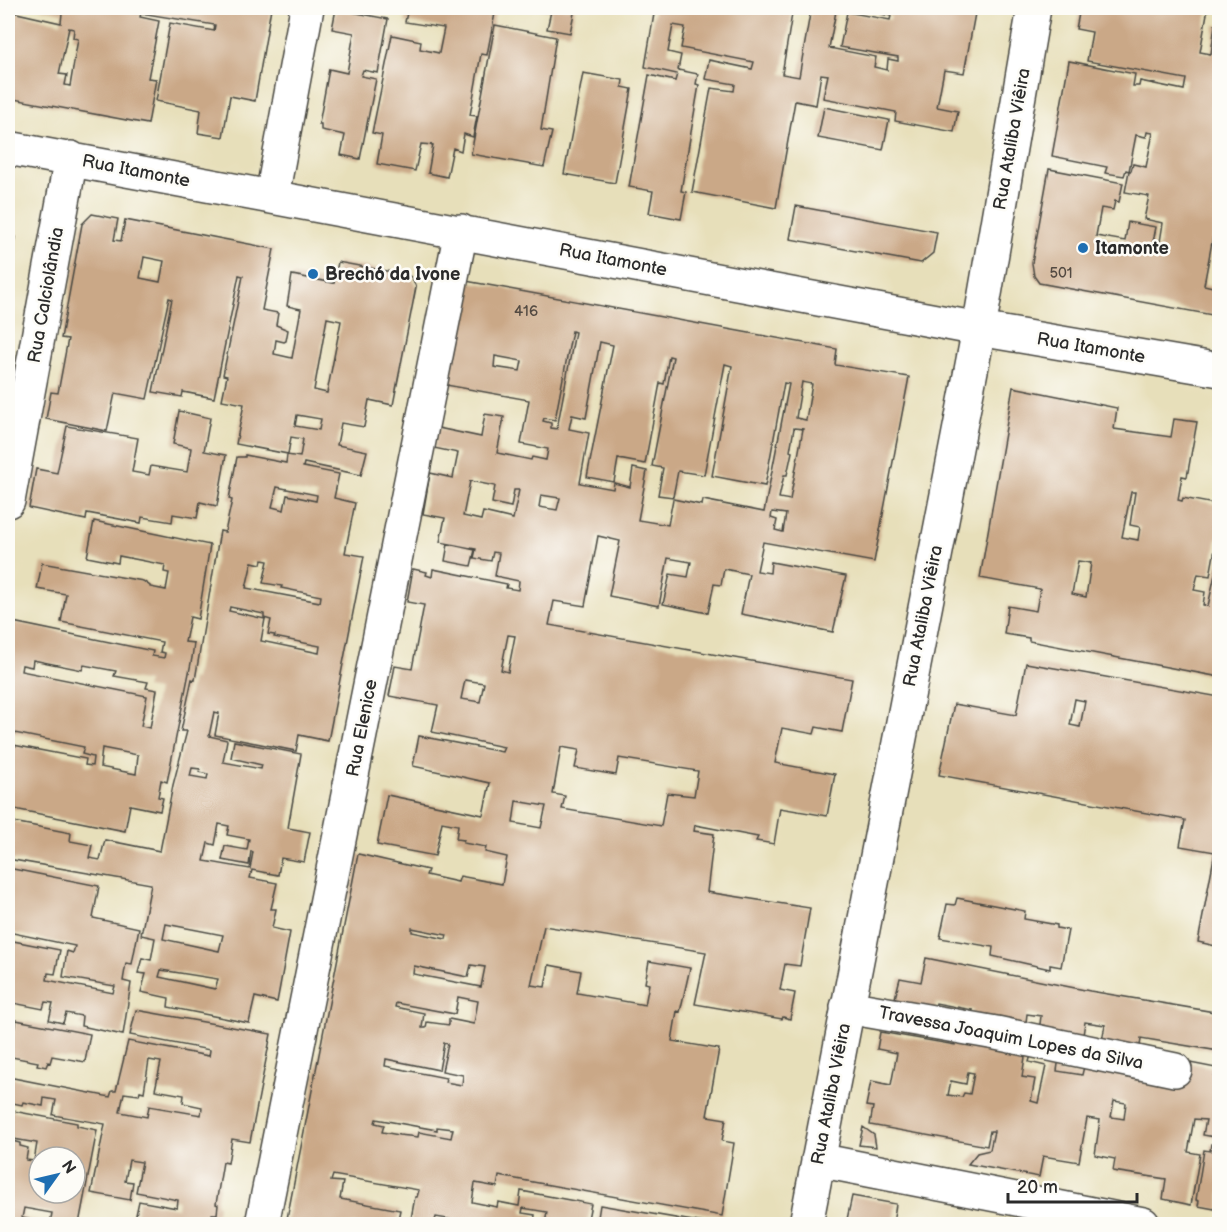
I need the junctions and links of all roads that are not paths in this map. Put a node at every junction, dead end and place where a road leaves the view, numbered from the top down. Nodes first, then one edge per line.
1 (308, 8) edge
2 (1034, 8) edge
3 (8, 148) edge
4 (71, 159) junction
5 (272, 196) junction
6 (461, 231) junction
7 (979, 329) junction
8 (1220, 370) edge
9 (8, 501) edge
10 (847, 1006) junction
11 (1175, 1070) dead end
12 (818, 1160) junction
13 (262, 1224) edge
14 (807, 1224) edge
15 (1143, 1224) edge

1 - 5 street
2 - 7 street, Rua Ataliba Viêira
3 - 4 street, Rua Itamonte
4 - 5 street, Rua Itamonte
4 - 9 street, Rua Calciolândia
5 - 6 street, Rua Itamonte
6 - 7 street, Rua Itamonte
6 - 13 street, Rua Elenice
7 - 8 street, Rua Itamonte
7 - 10 street, Rua Ataliba Viêira
10 - 11 street, Travessa Joaquim Lopes da Silva
10 - 12 street, Rua Ataliba Viêira
12 - 14 street, Rua Ataliba Viêira
12 - 15 street

